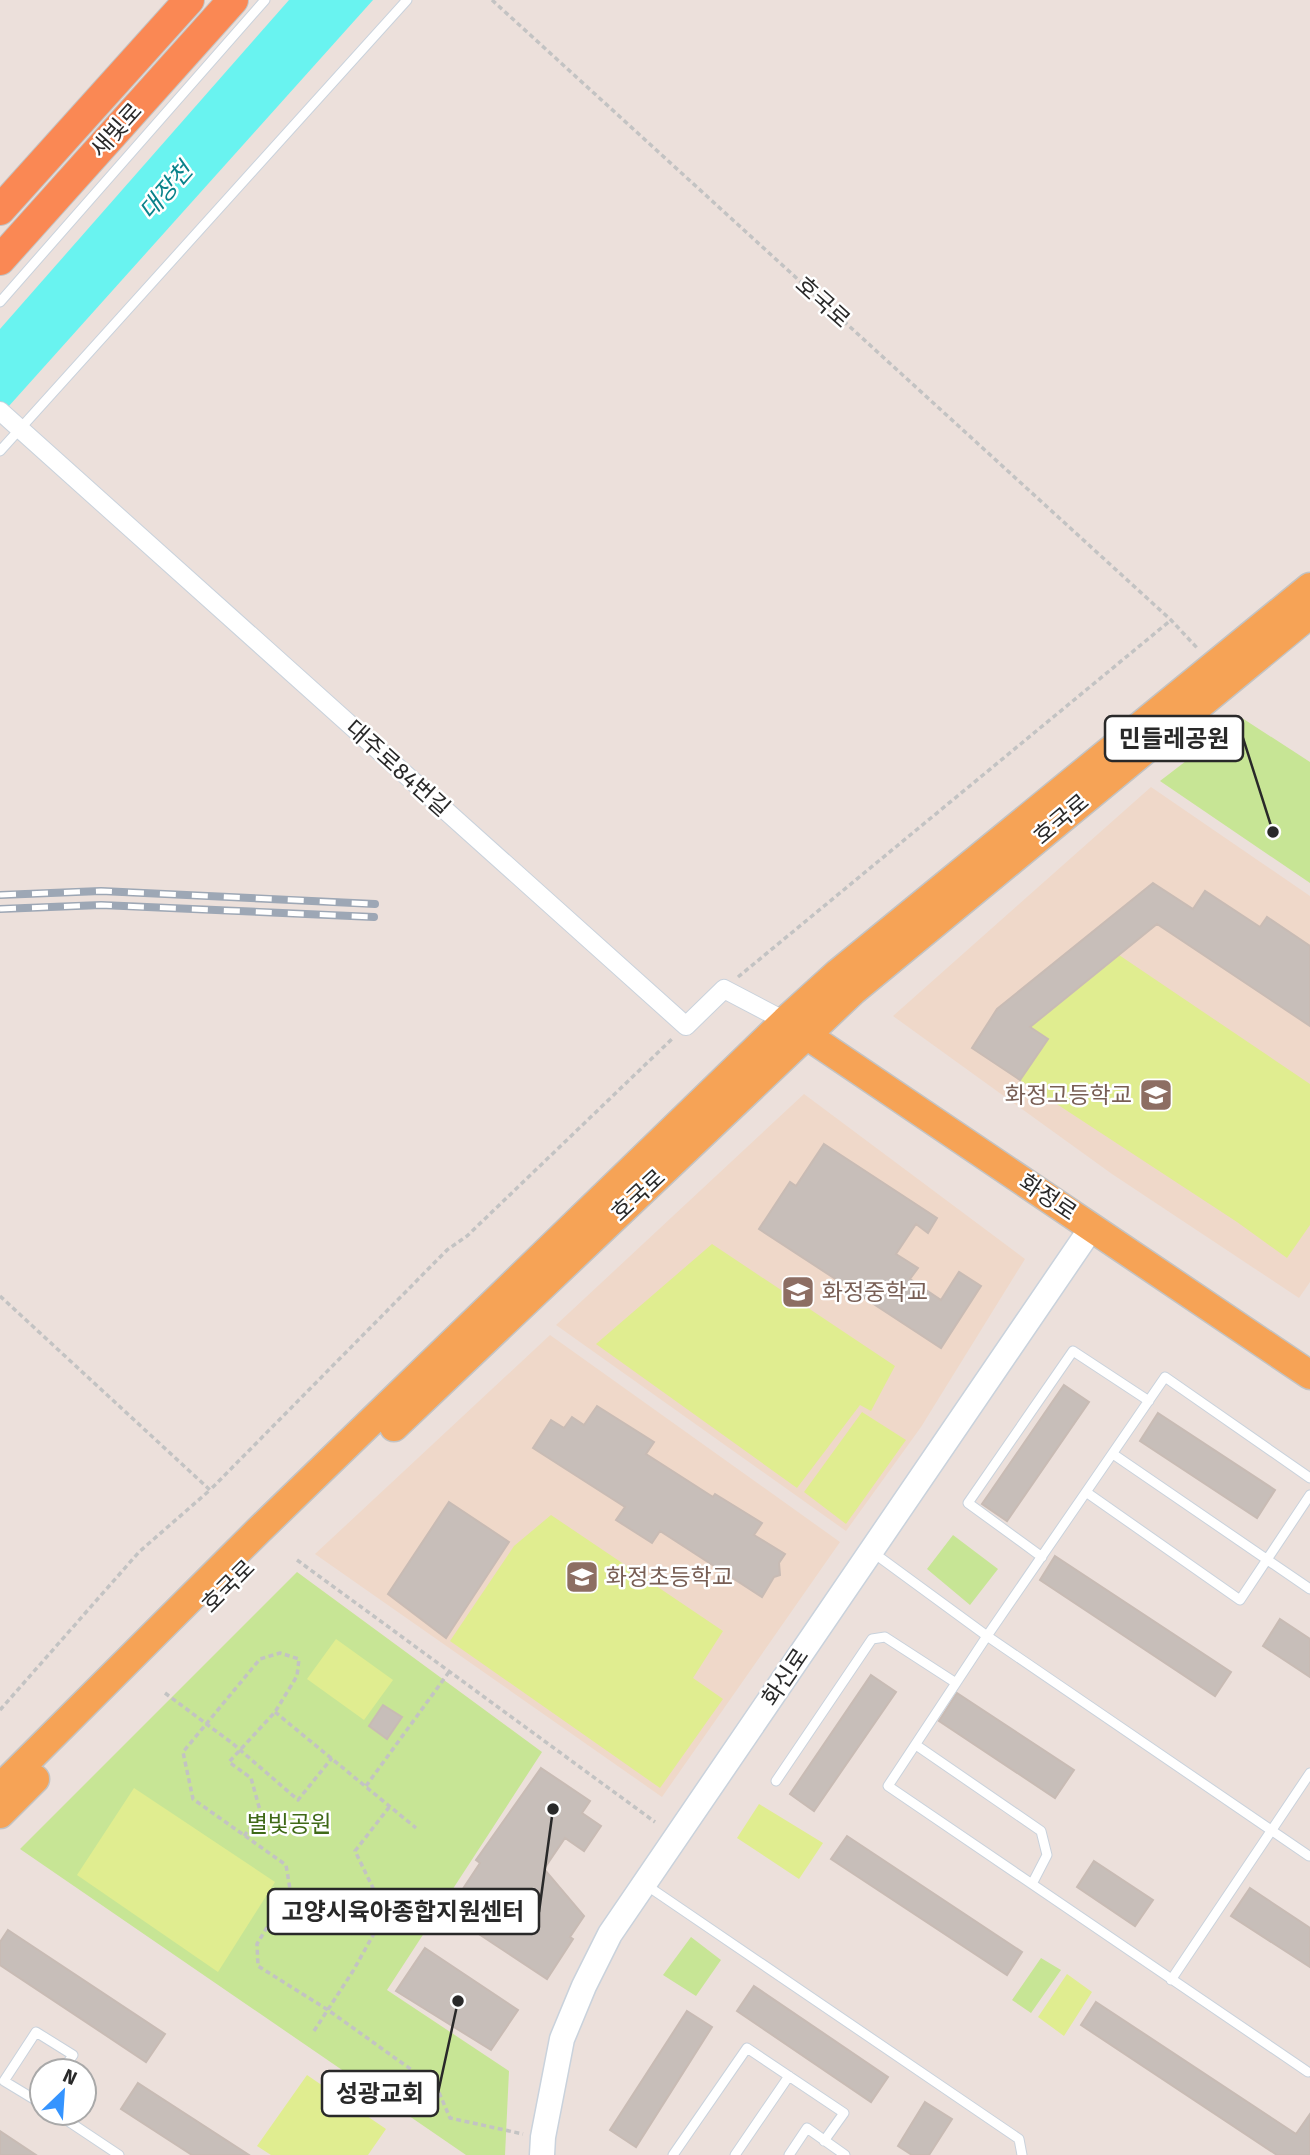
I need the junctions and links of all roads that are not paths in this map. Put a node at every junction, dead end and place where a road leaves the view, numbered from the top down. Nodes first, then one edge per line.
1 (189, 0) edge
2 (233, 0) edge
3 (265, 0) edge
4 (407, 0) edge
5 (0, 210) edge
6 (0, 260) edge
7 (0, 302) edge
8 (0, 411) edge
9 (20, 429) junction
10 (0, 452) edge
11 (1310, 587) edge
12 (1310, 614) edge
13 (796, 1028) junction
14 (1092, 1227) junction
15 (1310, 1375) edge
16 (1149, 1401) junction
17 (1113, 1454) junction
18 (1310, 1478) edge
19 (1086, 1492) junction
20 (1310, 1495) edge
21 (870, 1551) junction
22 (1042, 1557) junction
23 (1267, 1559) junction
24 (1310, 1589) edge
25 (987, 1636) junction
26 (956, 1683) junction
27 (916, 1745) junction
28 (1310, 1773) edge
29 (776, 1781) dead end
30 (0, 1788) edge
31 (0, 1814) edge
32 (1271, 1831) junction
33 (1310, 1856) edge
34 (645, 1884) junction
35 (1032, 1884) junction
36 (1171, 1980) junction
37 (72, 2057) edge
38 (1308, 2072) dead end
39 (789, 2076) junction
40 (28, 2095) edge
41 (77, 2127) edge
42 (824, 2141) junction
43 (119, 2155) edge
44 (542, 2155) edge
45 (673, 2155) edge
46 (735, 2155) edge
47 (789, 2155) edge
48 (845, 2155) edge
49 (1022, 2155) edge

1 - 5 highway, 새빛로
2 - 6 highway, 새빛로
3 - 7 lane
4 - 9 lane
8 - 9 street, 대주로84번길
9 - 10 lane
9 - 13 street, 대주로84번길
11 - 13 main road, 호국로
12 - 13 main road, 호국로
13 - 14 main road, 화정로
13 - 30 main road, 호국로
13 - 31 main road, 호국로
14 - 15 main road, 화정로
14 - 21 main road, 화신로
16 - 17 lane
16 - 18 lane
16 - 22 lane
17 - 19 lane
17 - 23 lane
19 - 22 lane
19 - 23 lane
20 - 23 lane
21 - 25 lane
21 - 34 main road, 화신로
22 - 25 lane
23 - 24 lane
25 - 26 lane
25 - 32 lane
26 - 27 lane
26 - 29 lane
27 - 35 lane
27 - 35 lane
28 - 32 lane
32 - 33 lane
32 - 36 lane
34 - 44 main road, 화신로
34 - 49 lane
35 - 36 lane
36 - 38 lane
37 - 40 lane
39 - 42 lane
39 - 45 lane
39 - 46 lane
41 - 43 lane
42 - 47 lane
42 - 48 lane

